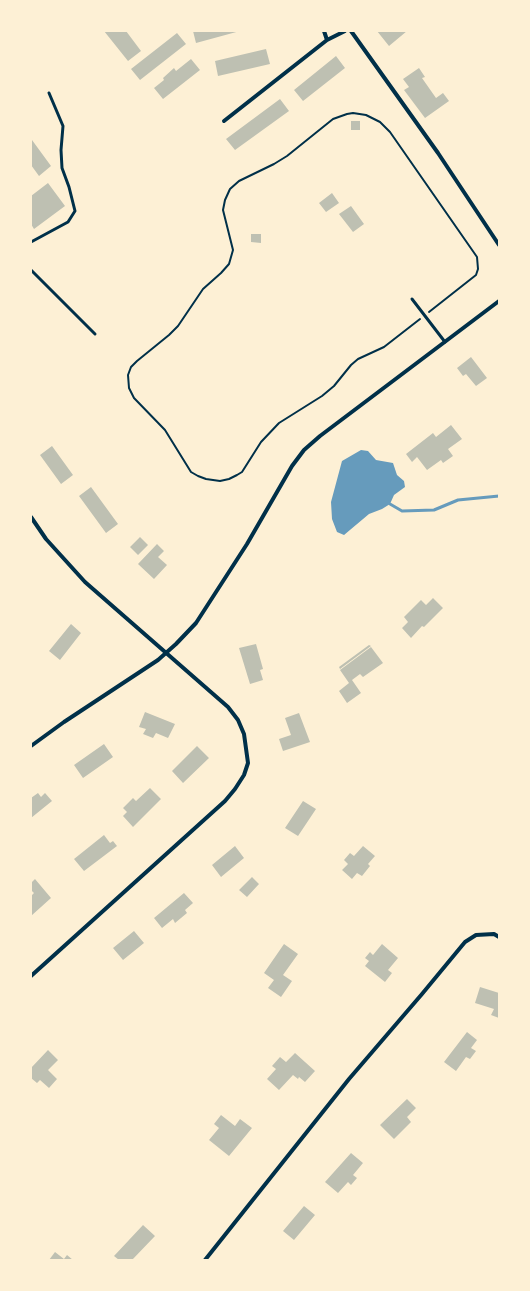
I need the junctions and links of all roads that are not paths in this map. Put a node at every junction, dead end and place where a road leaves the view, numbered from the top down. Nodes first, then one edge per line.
1 (324, 31) edge
2 (345, 31) edge
3 (351, 31) edge
4 (327, 40) junction
5 (49, 93) dead end
6 (224, 121) dead end
7 (31, 242) edge
8 (499, 245) edge
9 (31, 270) edge
10 (412, 299) dead end
11 (499, 301) edge
12 (95, 334) dead end
13 (445, 342) junction
14 (31, 517) edge
15 (166, 654) junction
16 (31, 746) edge
17 (499, 937) edge
18 (31, 976) edge
19 (205, 1260) edge

1 - 4 street
2 - 4 street
3 - 8 street
4 - 6 street
5 - 7 lane
9 - 12 lane
10 - 13 lane
11 - 13 street
13 - 15 street
14 - 15 street
15 - 16 street
15 - 18 street
17 - 19 street

